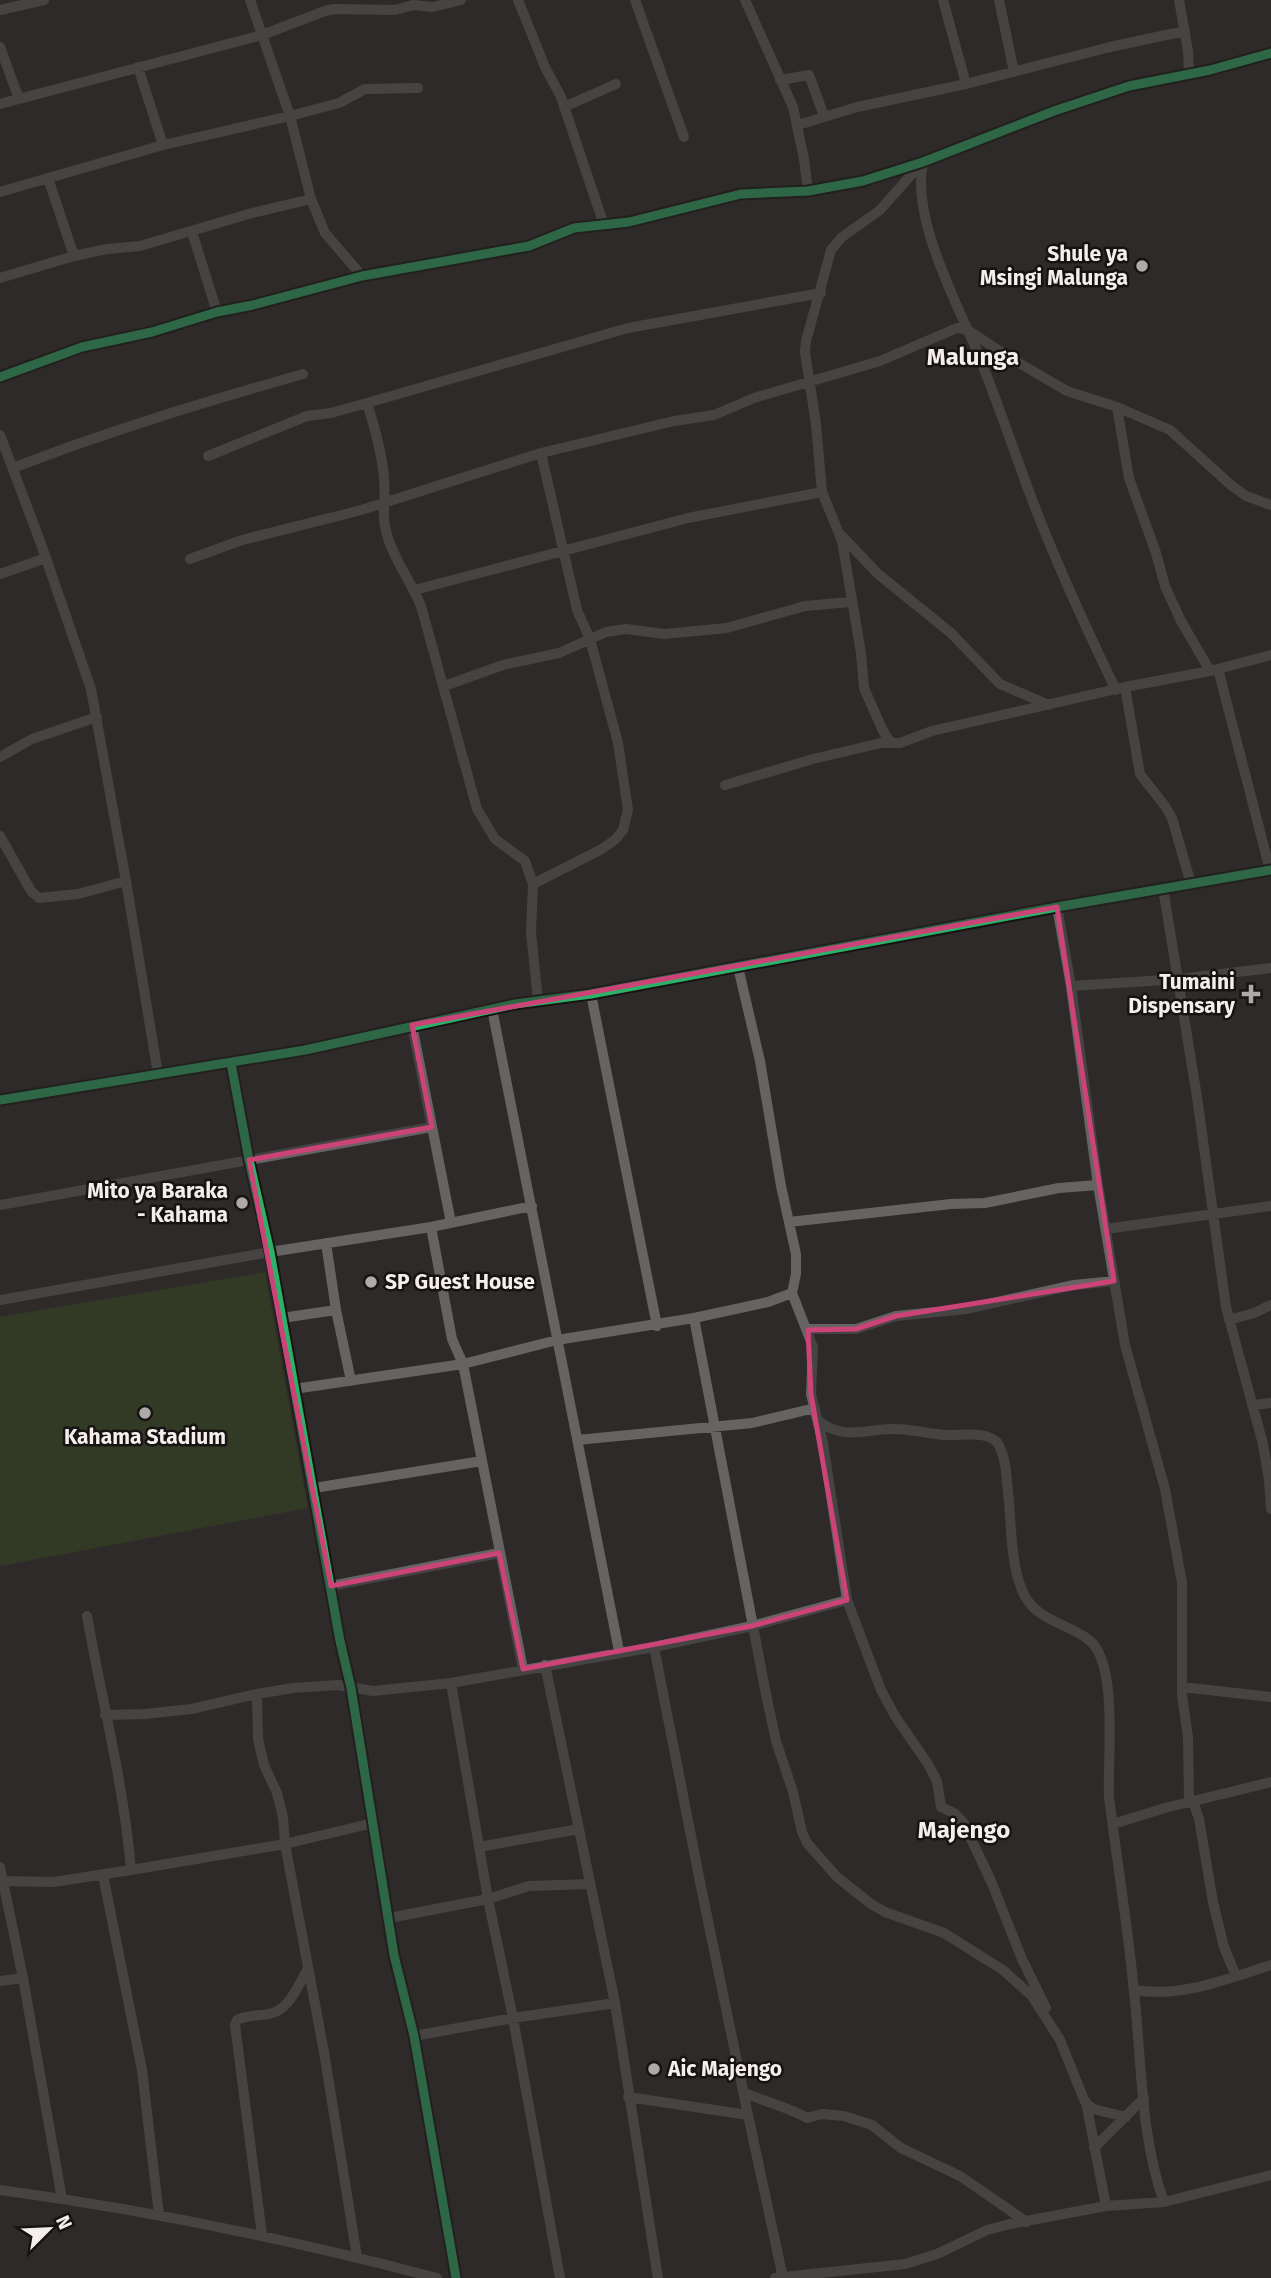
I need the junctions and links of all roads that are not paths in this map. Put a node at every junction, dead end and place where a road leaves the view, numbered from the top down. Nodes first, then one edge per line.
1 (44, 0) edge
2 (250, 0) edge
3 (461, 0) edge
4 (518, 0) edge
5 (635, 0) edge
6 (745, 0) edge
7 (943, 0) edge
8 (999, 0) edge
9 (1180, 0) edge
10 (374, 5) edge
11 (0, 10) edge
12 (1185, 31) junction
13 (262, 35) junction
14 (0, 47) edge
15 (1271, 53) edge
16 (138, 67) junction
17 (1014, 72) junction
18 (1189, 73) junction
19 (780, 79) junction
20 (616, 84) dead end
21 (966, 85) junction
22 (418, 88) dead end
23 (19, 99) junction
24 (0, 104) edge
25 (564, 107) junction
26 (824, 116) junction
27 (290, 117) junction
28 (798, 125) junction
29 (684, 137) dead end
30 (163, 145) junction
31 (923, 162) junction
32 (48, 178) junction
33 (808, 191) junction
34 (0, 192) edge
35 (311, 199) junction
36 (604, 225) junction
37 (192, 232) junction
38 (74, 256) junction
39 (362, 276) junction
40 (0, 278) edge
41 (821, 293) junction
42 (217, 312) junction
43 (966, 329) junction
44 (303, 374) dead end
45 (0, 377) edge
46 (808, 380) junction
47 (368, 403) junction
48 (1117, 407) junction
49 (0, 435) edge
50 (541, 453) junction
51 (208, 456) dead end
52 (13, 468) junction
53 (822, 492) junction
54 (383, 504) junction
55 (1271, 505) edge
56 (839, 534) junction
57 (565, 552) junction
58 (46, 558) junction
59 (190, 559) dead end
60 (0, 574) edge
61 (415, 590) junction
62 (850, 602) junction
63 (590, 639) junction
64 (1271, 655) edge
65 (1214, 670) junction
66 (444, 686) junction
67 (1121, 688) junction
68 (1048, 705) junction
69 (97, 717) junction
70 (891, 743) junction
71 (0, 757) edge
72 (724, 785) dead end
73 (0, 836) edge
74 (1270, 870) edge
75 (126, 881) junction
76 (533, 884) junction
77 (1191, 884) junction
78 (1163, 888) junction
79 (1057, 906) junction
80 (737, 967) junction
81 (1271, 968) edge
82 (1180, 979) junction
83 (1071, 986) junction
84 (591, 994) junction
85 (538, 1001) junction
86 (492, 1009) junction
87 (412, 1026) junction
88 (231, 1063) junction
89 (158, 1074) junction
90 (0, 1100) edge
91 (432, 1127) junction
92 (249, 1160) junction
93 (1098, 1185) junction
94 (0, 1205) edge
95 (532, 1206) junction
96 (1271, 1206) edge
97 (1212, 1215) junction
98 (789, 1222) junction
99 (451, 1223) junction
100 (431, 1227) junction
101 (1106, 1229) junction
102 (326, 1243) junction
103 (270, 1252) junction
104 (1114, 1281) junction
105 (792, 1293) junction
106 (0, 1300) edge
107 (1271, 1306) edge
108 (336, 1310) junction
109 (282, 1318) junction
110 (694, 1318) junction
111 (1229, 1320) junction
112 (657, 1326) junction
113 (807, 1329) junction
114 (557, 1340) junction
115 (463, 1364) junction
116 (351, 1381) junction
117 (295, 1389) junction
118 (1271, 1403) edge
119 (1252, 1405) junction
120 (816, 1408) junction
121 (819, 1421) junction
122 (714, 1427) junction
123 (577, 1440) junction
124 (482, 1461) junction
125 (314, 1488) junction
126 (1271, 1509) edge
127 (499, 1553) junction
128 (331, 1586) junction
129 (847, 1600) junction
130 (87, 1616) dead end
131 (752, 1626) junction
132 (654, 1647) junction
133 (620, 1651) junction
134 (545, 1665) junction
135 (523, 1669) junction
136 (451, 1683) junction
137 (1182, 1687) junction
138 (351, 1688) junction
139 (257, 1694) junction
140 (1271, 1697) edge
141 (105, 1715) junction
142 (1271, 1782) edge
143 (1191, 1801) junction
144 (373, 1823) junction
145 (1112, 1824) junction
146 (579, 1829) junction
147 (285, 1844) junction
148 (479, 1847) junction
149 (0, 1867) edge
150 (131, 1870) junction
151 (103, 1874) junction
152 (2, 1881) edge
153 (590, 1884) junction
154 (488, 1899) junction
155 (389, 1918) junction
156 (1271, 1965) edge
157 (307, 1969) junction
158 (1236, 1976) junction
159 (23, 1978) junction
160 (0, 1981) edge
161 (1134, 1990) junction
162 (615, 2003) junction
163 (513, 2018) junction
164 (414, 2036) junction
165 (1060, 2040) junction
166 (743, 2092) junction
167 (628, 2097) junction
168 (1144, 2098) junction
169 (1086, 2102) junction
170 (748, 2115) junction
171 (1126, 2118) junction
172 (1094, 2148) junction
173 (1271, 2175) edge
174 (0, 2190) edge
175 (62, 2199) junction
176 (1164, 2202) junction
177 (1106, 2206) junction
178 (159, 2215) junction
179 (1027, 2222) junction
180 (262, 2235) junction
181 (357, 2257) junction
182 (437, 2278) edge
183 (456, 2278) edge
184 (560, 2278) edge
185 (658, 2278) edge
186 (780, 2278) edge

1 - 11 street
2 - 13 street
3 - 10 street
4 - 25 street
5 - 29 street
6 - 19 street
7 - 21 street
8 - 17 street
9 - 12 street
10 - 13 street
12 - 17 street
12 - 18 street
13 - 16 street
13 - 27 street
14 - 23 street
15 - 18 street
16 - 23 street
16 - 30 street
17 - 21 street
18 - 31 street
19 - 26 street
19 - 28 street
20 - 25 street
21 - 26 street
22 - 27 street
23 - 24 street
25 - 36 street
26 - 28 street
27 - 30 street
27 - 35 street
28 - 33 street
30 - 32 street
31 - 33 street
31 - 41 street
31 - 43 street
32 - 34 street
32 - 38 street
33 - 36 street
35 - 37 street
35 - 39 street
36 - 39 street
37 - 38 street
37 - 42 street
38 - 40 street
39 - 42 street
41 - 46 street
41 - 47 street
42 - 45 street
43 - 46 street
43 - 48 street
43 - 67 street
44 - 52 street
46 - 50 street
46 - 53 street
47 - 51 street
47 - 54 street
48 - 55 street
48 - 65 street
49 - 52 street
50 - 54 street
50 - 57 street
52 - 58 street
53 - 56 street
53 - 57 street
54 - 59 street
54 - 61 street
56 - 62 street
56 - 68 street
57 - 61 street
57 - 63 street
58 - 60 street
58 - 69 street
61 - 66 street
62 - 63 street
62 - 70 street
63 - 66 street
63 - 76 street
64 - 65 street
65 - 67 street
65 - 74 street
66 - 76 street
67 - 68 street
67 - 77 street
68 - 70 street
69 - 71 street
69 - 75 street
70 - 72 street
73 - 75 street
74 - 77 street
75 - 89 street
76 - 85 street
77 - 78 street
78 - 79 street
78 - 82 street
79 - 80 street
79 - 83 street
80 - 84 street
80 - 98 street
81 - 82 street
82 - 83 street
82 - 97 street
83 - 93 street
84 - 85 street
84 - 112 street
85 - 86 street
86 - 87 street
86 - 95 street
87 - 88 street
87 - 91 street
88 - 89 street
88 - 92 street
89 - 90 street
91 - 92 street
91 - 99 street
92 - 94 street
92 - 103 street
93 - 98 street
93 - 101 street
95 - 99 street
95 - 114 street
96 - 97 street
97 - 101 street
97 - 111 street
98 - 105 street
99 - 100 street
100 - 102 street
100 - 115 street
101 - 104 street
102 - 103 street
102 - 108 street
103 - 106 street
103 - 109 street
104 - 113 street
104 - 137 street
105 - 110 street
105 - 113 street
107 - 111 street
108 - 109 street
108 - 116 street
109 - 117 street
110 - 112 street
110 - 122 street
111 - 119 street
112 - 114 street
113 - 120 street
114 - 115 street
114 - 123 street
115 - 116 street
115 - 124 street
116 - 117 street
117 - 125 street
118 - 119 street
119 - 126 street
120 - 121 street
120 - 122 street
121 - 129 street
121 - 145 street
122 - 123 street
122 - 131 street
123 - 133 street
124 - 125 street
124 - 127 street
125 - 128 street
127 - 128 street
127 - 135 street
128 - 138 street
129 - 131 street
129 - 165 street
130 - 141 street
131 - 132 street
131 - 165 street
132 - 133 street
132 - 166 street
133 - 134 street
134 - 135 street
134 - 146 street
135 - 136 street
136 - 138 street
136 - 148 street
137 - 140 street
137 - 143 street
138 - 139 street
138 - 144 street
139 - 141 street
139 - 147 street
141 - 150 street
142 - 143 street
143 - 145 street
143 - 158 street
144 - 147 street
144 - 155 street
145 - 161 street
146 - 148 street
146 - 153 street
147 - 150 street
147 - 157 street
148 - 154 street
149 - 152 street
150 - 151 street
151 - 152 street
151 - 178 street
152 - 159 street
153 - 154 street
153 - 162 street
154 - 155 street
154 - 163 street
155 - 164 street
156 - 158 street
157 - 180 street
157 - 181 street
158 - 161 street
159 - 160 street
159 - 175 street
161 - 168 street
162 - 163 street
162 - 167 street
163 - 164 street
163 - 184 street
164 - 183 street
165 - 169 street
166 - 170 street
166 - 179 street
167 - 170 street
167 - 185 street
168 - 171 street
168 - 176 street
169 - 171 street
169 - 172 street
170 - 186 street
171 - 172 street
172 - 177 street
173 - 176 street
174 - 175 street
175 - 178 street
176 - 177 street
177 - 179 street
178 - 180 street
179 - 186 street
180 - 181 street
181 - 182 street

